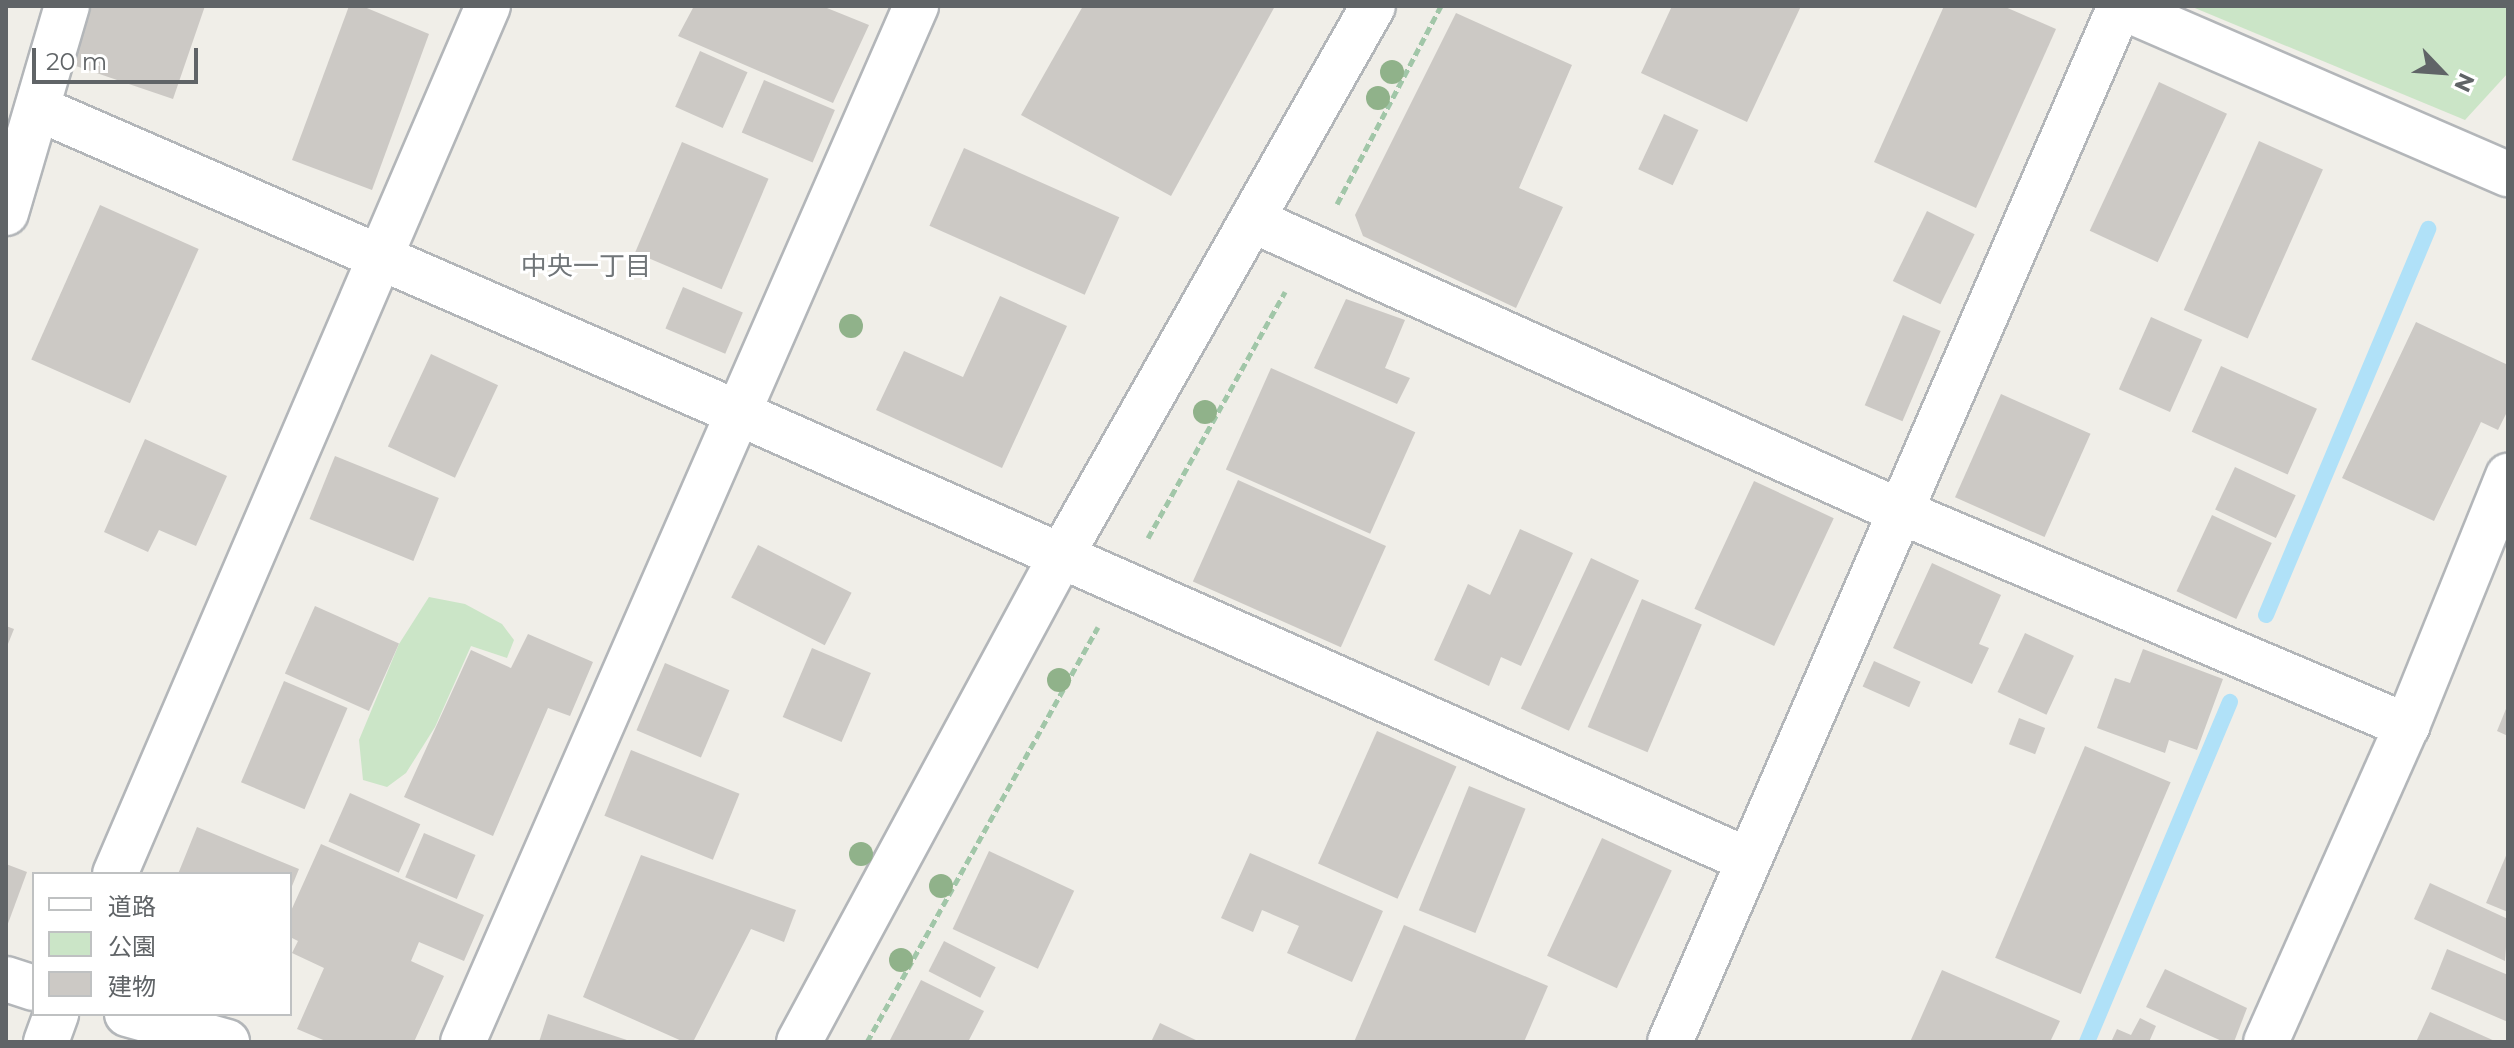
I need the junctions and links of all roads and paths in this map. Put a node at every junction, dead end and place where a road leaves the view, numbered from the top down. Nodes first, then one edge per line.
1 (67, 6) edge
2 (488, 6) edge
3 (916, 6) edge
4 (1373, 6) edge
5 (1441, 6) edge
6 (2120, 6) edge
7 (39, 109) junction
8 (2508, 174) edge
9 (6, 213) edge
10 (1252, 220) junction
11 (1313, 247) junction
12 (380, 260) junction
13 (736, 412) junction
14 (2508, 476) edge
15 (1899, 511) junction
16 (1061, 556) junction
17 (1123, 583) junction
18 (2407, 726) junction
19 (1748, 860) junction
20 (116, 872) edge
21 (6, 979) edge
22 (32, 987) edge
23 (55, 1016) edge
24 (134, 1016) edge
25 (46, 1042) edge
26 (227, 1042) edge
27 (463, 1042) edge
28 (799, 1042) edge
29 (867, 1042) edge
30 (1670, 1042) edge
31 (2266, 1042) edge

1 - 7 street
2 - 12 street
3 - 13 street
4 - 10 street
5 - 11 path
6 - 8 street
6 - 15 street
7 - 9 street
7 - 12 street
10 - 11 street
10 - 16 street
11 - 15 street
11 - 17 path
12 - 13 street
12 - 20 street
13 - 16 street
13 - 27 street
14 - 18 street
15 - 18 street
15 - 19 street
16 - 17 street
16 - 28 street
17 - 19 street
17 - 29 path
18 - 31 street
19 - 30 street
21 - 22 street
23 - 25 street
24 - 26 street

